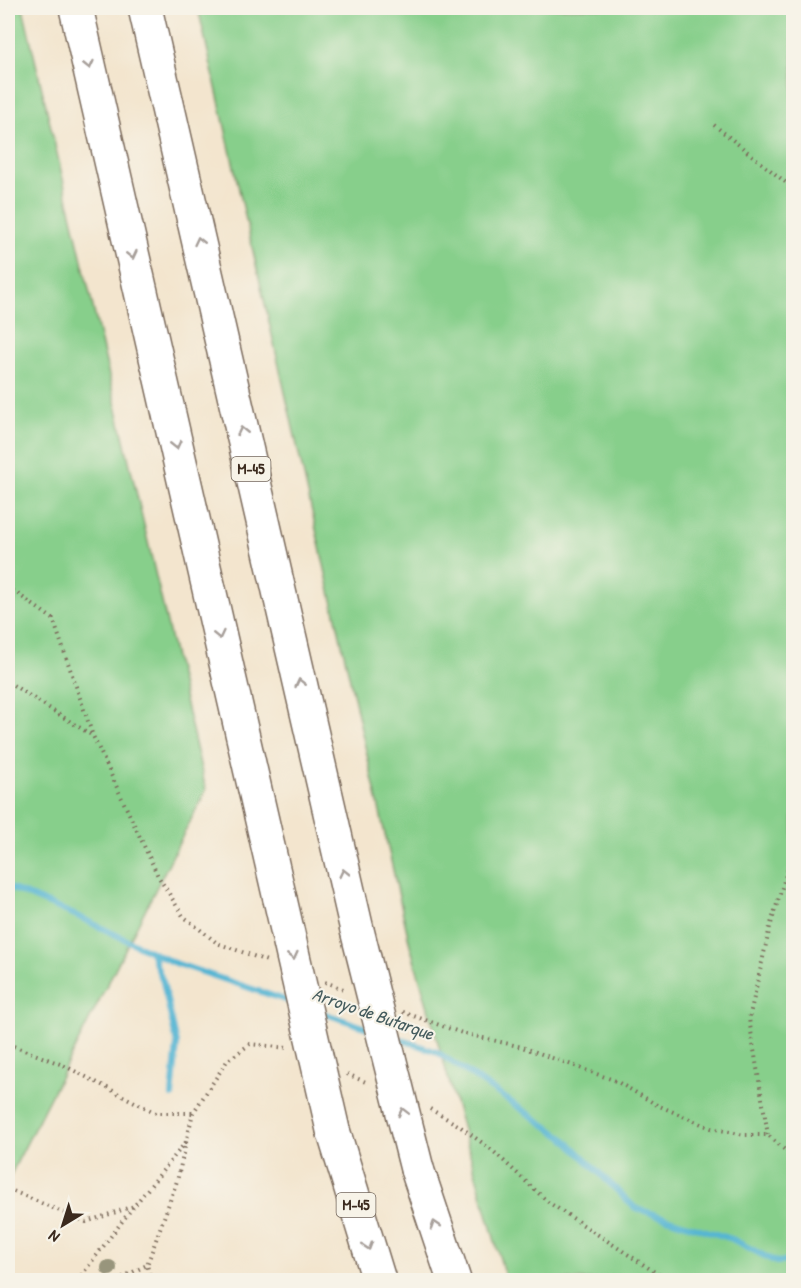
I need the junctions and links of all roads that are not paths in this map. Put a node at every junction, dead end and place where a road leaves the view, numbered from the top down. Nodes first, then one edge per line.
1 (76, 8) edge
2 (145, 8) edge
3 (379, 1281) edge
4 (454, 1281) edge

1 -> 3 highway, M-45, bridge
4 -> 2 highway, M-45, bridge

